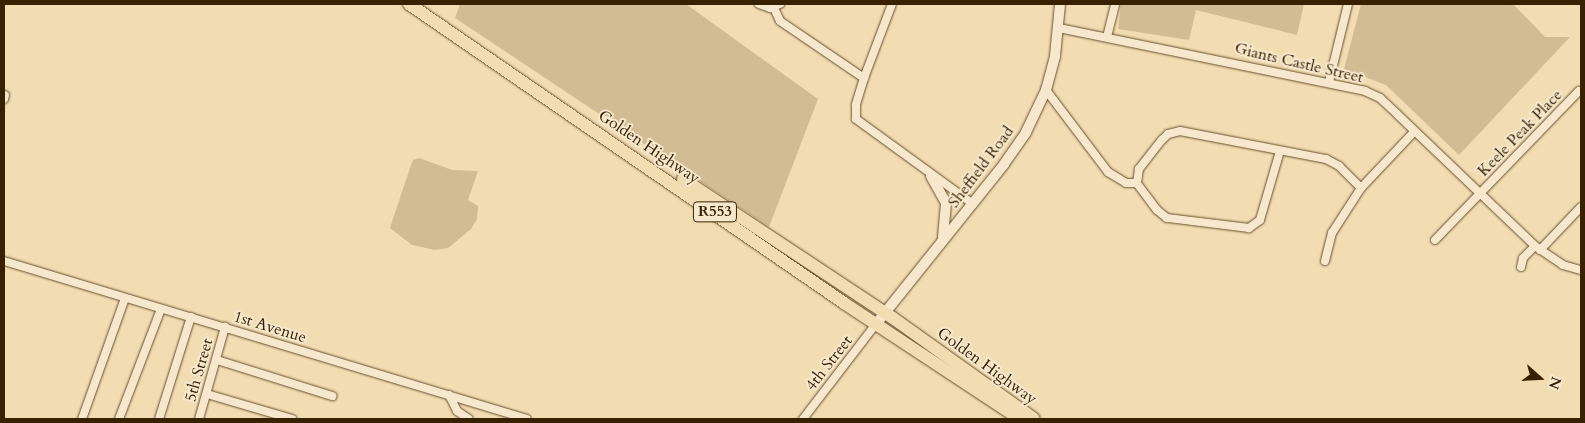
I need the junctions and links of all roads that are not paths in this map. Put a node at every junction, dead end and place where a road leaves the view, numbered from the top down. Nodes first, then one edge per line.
1 (409, 4) edge
2 (424, 4) edge
3 (758, 4) edge
4 (892, 4) edge
5 (1060, 4) edge
6 (1115, 4) edge
7 (1348, 4) edge
8 (777, 6) edge
9 (1059, 28) junction
10 (1107, 37) junction
11 (864, 78) junction
12 (1329, 82) junction
13 (1046, 90) junction
14 (1579, 92) dead end
15 (1414, 132) junction
16 (1280, 150) junction
17 (931, 176) junction
18 (1138, 183) junction
19 (1361, 188) junction
20 (1481, 194) junction
21 (973, 204) junction
22 (1581, 207) edge
23 (943, 240) junction
24 (1435, 240) dead end
25 (1538, 248) junction
26 (4, 261) edge
27 (1325, 261) dead end
28 (1521, 267) dead end
29 (1581, 270) edge
30 (125, 298) junction
31 (162, 308) junction
32 (884, 313) junction
33 (191, 317) junction
34 (876, 324) junction
35 (225, 327) junction
36 (217, 360) junction
37 (207, 394) junction
38 (449, 395) junction
39 (332, 396) dead end
40 (503, 416) edge
41 (82, 419) edge
42 (119, 419) edge
43 (159, 419) edge
44 (199, 419) edge
45 (292, 419) edge
46 (469, 419) edge
47 (528, 419) edge
48 (803, 419) edge
49 (1020, 419) edge
50 (1034, 419) edge

1 - 34 main road, Golden Highway / R553
2 - 32 main road, Golden Highway / R553
3 - 8 street
4 - 11 street
5 - 9 street, Sheffield Road
6 - 10 street
7 - 12 street
8 - 11 street
9 - 10 street, Giants Castle Street
9 - 13 street, Sheffield Road
10 - 12 street, Giants Castle Street
11 - 17 street
12 - 15 street, Giants Castle Street
13 - 18 street
13 - 21 street, Sheffield Road
14 - 20 street, Keele Peak Place
15 - 19 street
15 - 20 street, Giants Castle Street
16 - 18 street
16 - 18 street
16 - 19 street
17 - 21 street
17 - 23 street
19 - 27 street
20 - 24 street, Keele Peak Place
20 - 25 street, Giants Castle Street
21 - 23 street, Sheffield Road
22 - 25 street
23 - 32 street, Sheffield Road
25 - 28 street
25 - 29 street, Giants Castle Street
26 - 30 street, 1st Avenue
30 - 31 street, 1st Avenue
30 - 41 street
31 - 33 street, 1st Avenue
31 - 42 street
32 - 34 street, Sheffield Road
32 - 50 main road, Golden Highway / R553
33 - 35 street, 1st Avenue
33 - 43 street
34 - 48 street, 4th Street
34 - 49 main road, Golden Highway / R553
35 - 36 street, 5th Street
35 - 38 street, 1st Avenue
36 - 37 street, 5th Street
36 - 39 street
37 - 44 street, 5th Street
37 - 45 street
38 - 40 street, 1st Avenue
38 - 46 street
40 - 47 street, 1st Avenue

